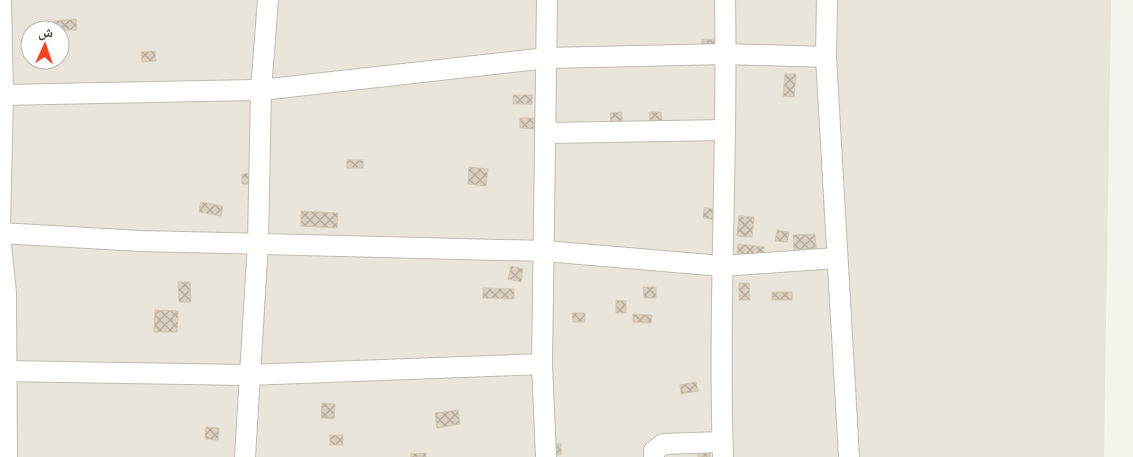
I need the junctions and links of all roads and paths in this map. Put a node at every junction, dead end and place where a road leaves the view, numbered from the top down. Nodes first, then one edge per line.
1 (2, 0) edge
2 (268, 0) edge
3 (547, 0) edge
4 (724, 0) edge
5 (826, 0) edge
6 (726, 54) junction
7 (826, 57) junction
8 (547, 58) junction
9 (261, 90) junction
10 (1, 96) edge
11 (725, 130) junction
12 (547, 133) junction
13 (0, 229) edge
14 (0, 234) edge
15 (258, 243) junction
16 (545, 251) junction
17 (836, 258) junction
18 (722, 266) junction
19 (542, 364) junction
20 (4, 371) edge
21 (248, 375) junction
22 (722, 449) edge
23 (7, 457) edge
24 (245, 457) edge
25 (546, 457) edge
26 (654, 457) edge
27 (849, 457) edge

1 - 10 street
2 - 9 street
3 - 8 street
4 - 6 street
5 - 7 street
6 - 7 street
6 - 8 street
6 - 11 street
7 - 17 street
8 - 9 street
8 - 12 street
9 - 10 street
9 - 15 street
10 - 13 street
11 - 12 street
11 - 18 street
12 - 16 street
14 - 15 street
14 - 20 street
15 - 16 street
15 - 21 street
16 - 18 street
16 - 19 street
17 - 18 street
17 - 27 street
18 - 22 street
19 - 21 street
19 - 25 street
20 - 21 street
20 - 23 street
21 - 24 street
22 - 26 street

